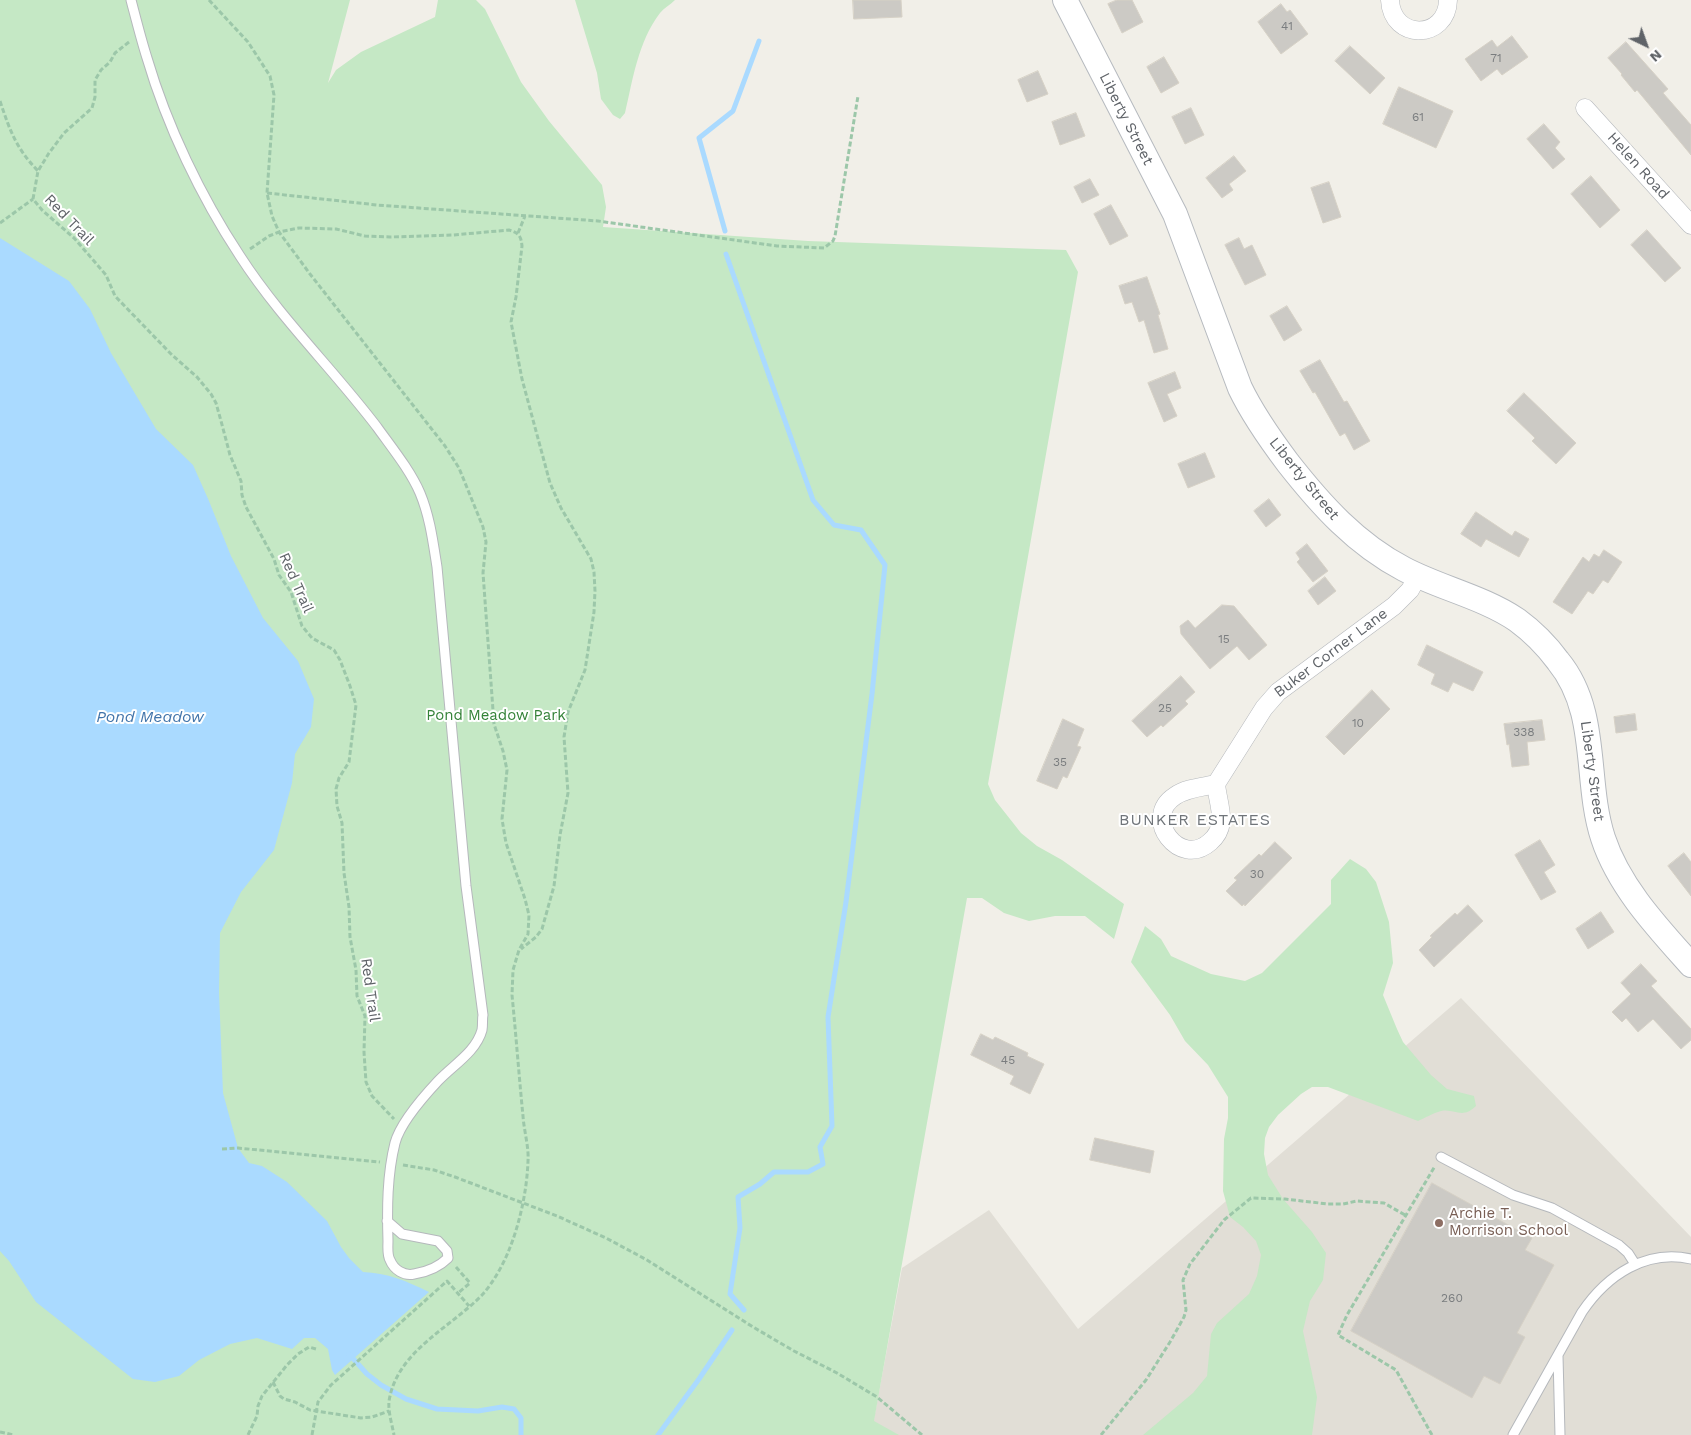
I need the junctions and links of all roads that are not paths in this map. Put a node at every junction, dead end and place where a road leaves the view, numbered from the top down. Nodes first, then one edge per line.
1 (131, 0) edge
2 (1065, 0) edge
3 (1390, 0) edge
4 (1448, 0) edge
5 (1585, 108) dead end
6 (1691, 225) edge
7 (1418, 576) junction
8 (1216, 784) dead end
9 (1691, 965) edge
10 (1442, 1157) road end
11 (387, 1221) junction
12 (1691, 1259) edge
13 (1635, 1264) junction
14 (1558, 1355) junction
15 (1513, 1435) edge
16 (1560, 1435) edge

1 - 11 lane
2 - 7 main road, Liberty Street
3 - 4 street
5 - 6 street, Helen Road
7 - 8 street, Buker Corner Lane
7 - 9 main road, Liberty Street
10 - 13 lane
11 - 11 lane
12 - 13 lane
13 - 14 lane
14 - 15 lane
14 - 16 lane

